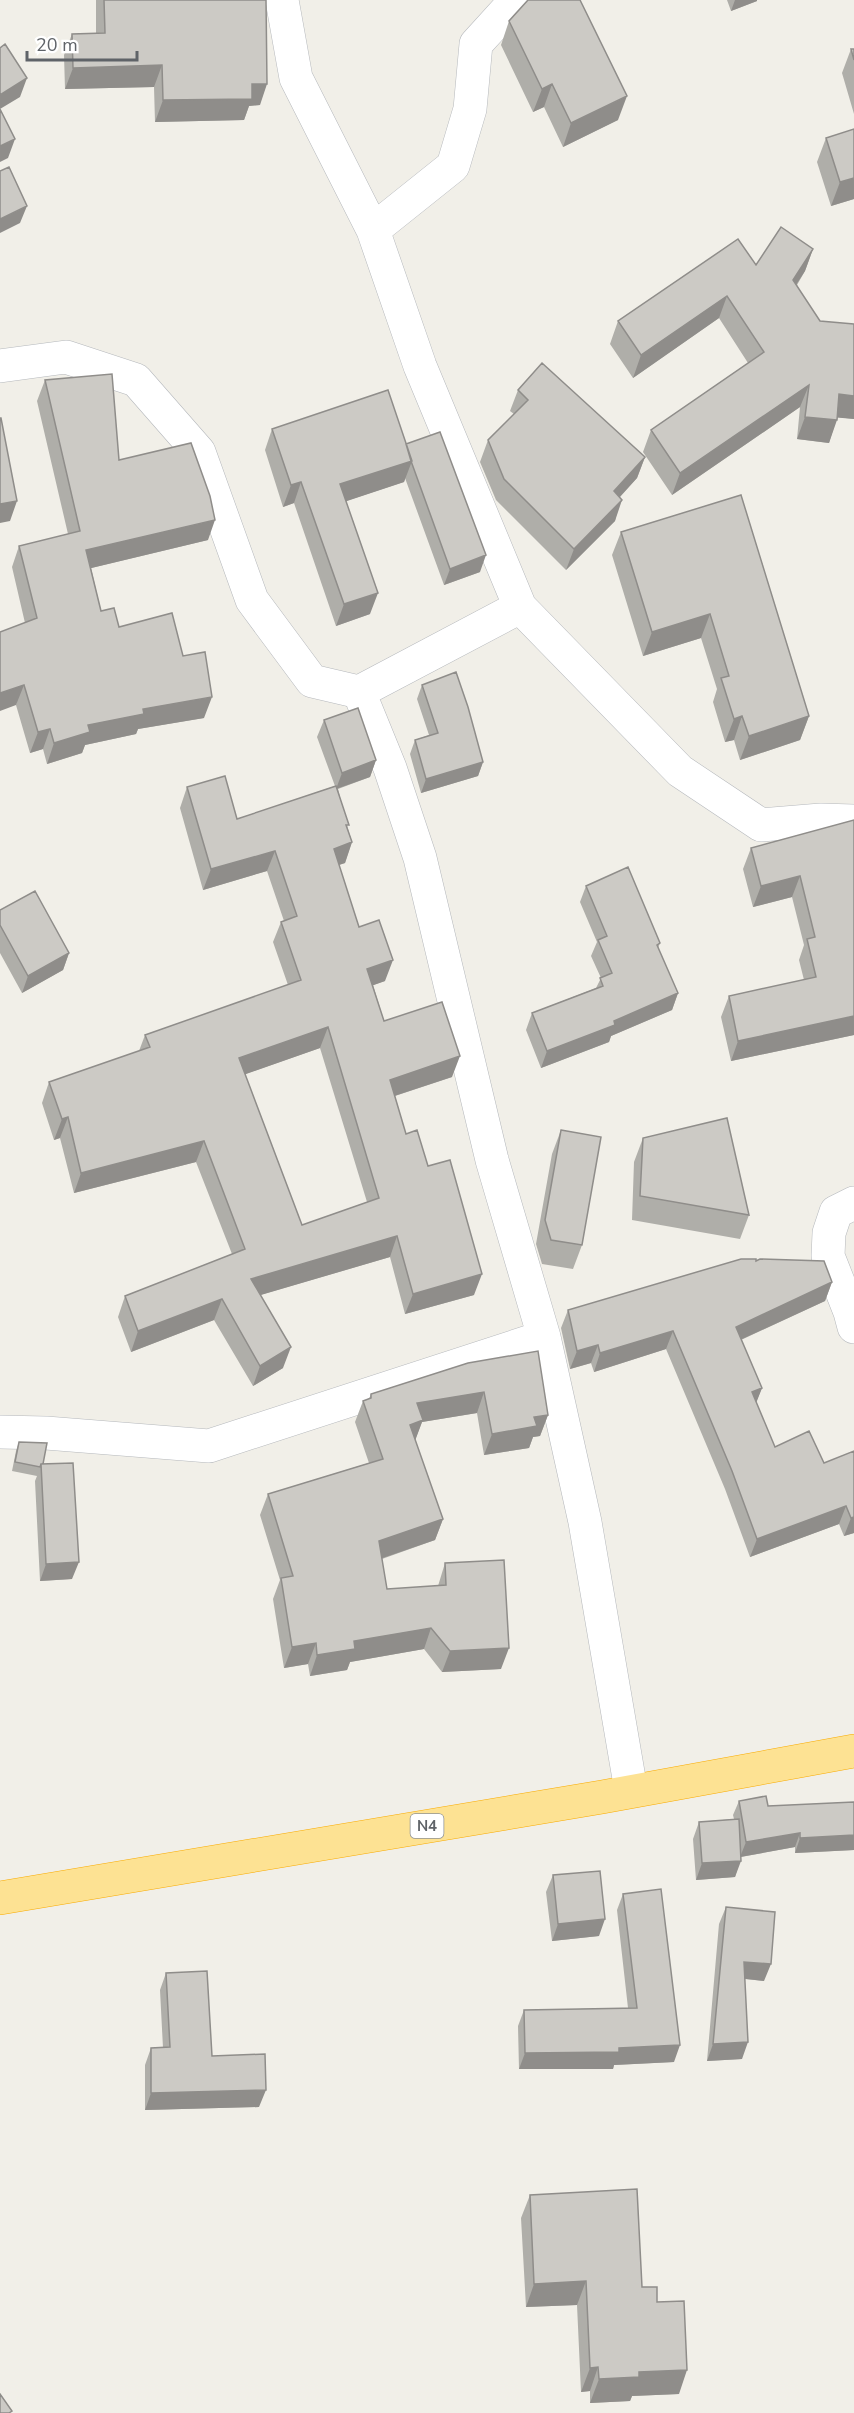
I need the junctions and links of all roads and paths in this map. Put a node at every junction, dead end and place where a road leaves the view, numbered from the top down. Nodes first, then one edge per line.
1 (282, 0) edge
2 (516, 0) edge
3 (373, 230) junction
4 (0, 366) edge
5 (520, 607) junction
6 (358, 692) junction
7 (854, 821) edge
8 (854, 1203) edge
9 (854, 1327) edge
10 (544, 1337) junction
11 (0, 1432) edge
12 (854, 1751) edge
13 (631, 1790) junction
14 (0, 1898) edge

1 - 3 street
2 - 3 street
3 - 5 street
4 - 6 street
5 - 6 street
5 - 7 street
6 - 10 street
8 - 9 street
10 - 11 street
10 - 13 street
12 - 13 highway, N4
13 - 14 highway, N4

